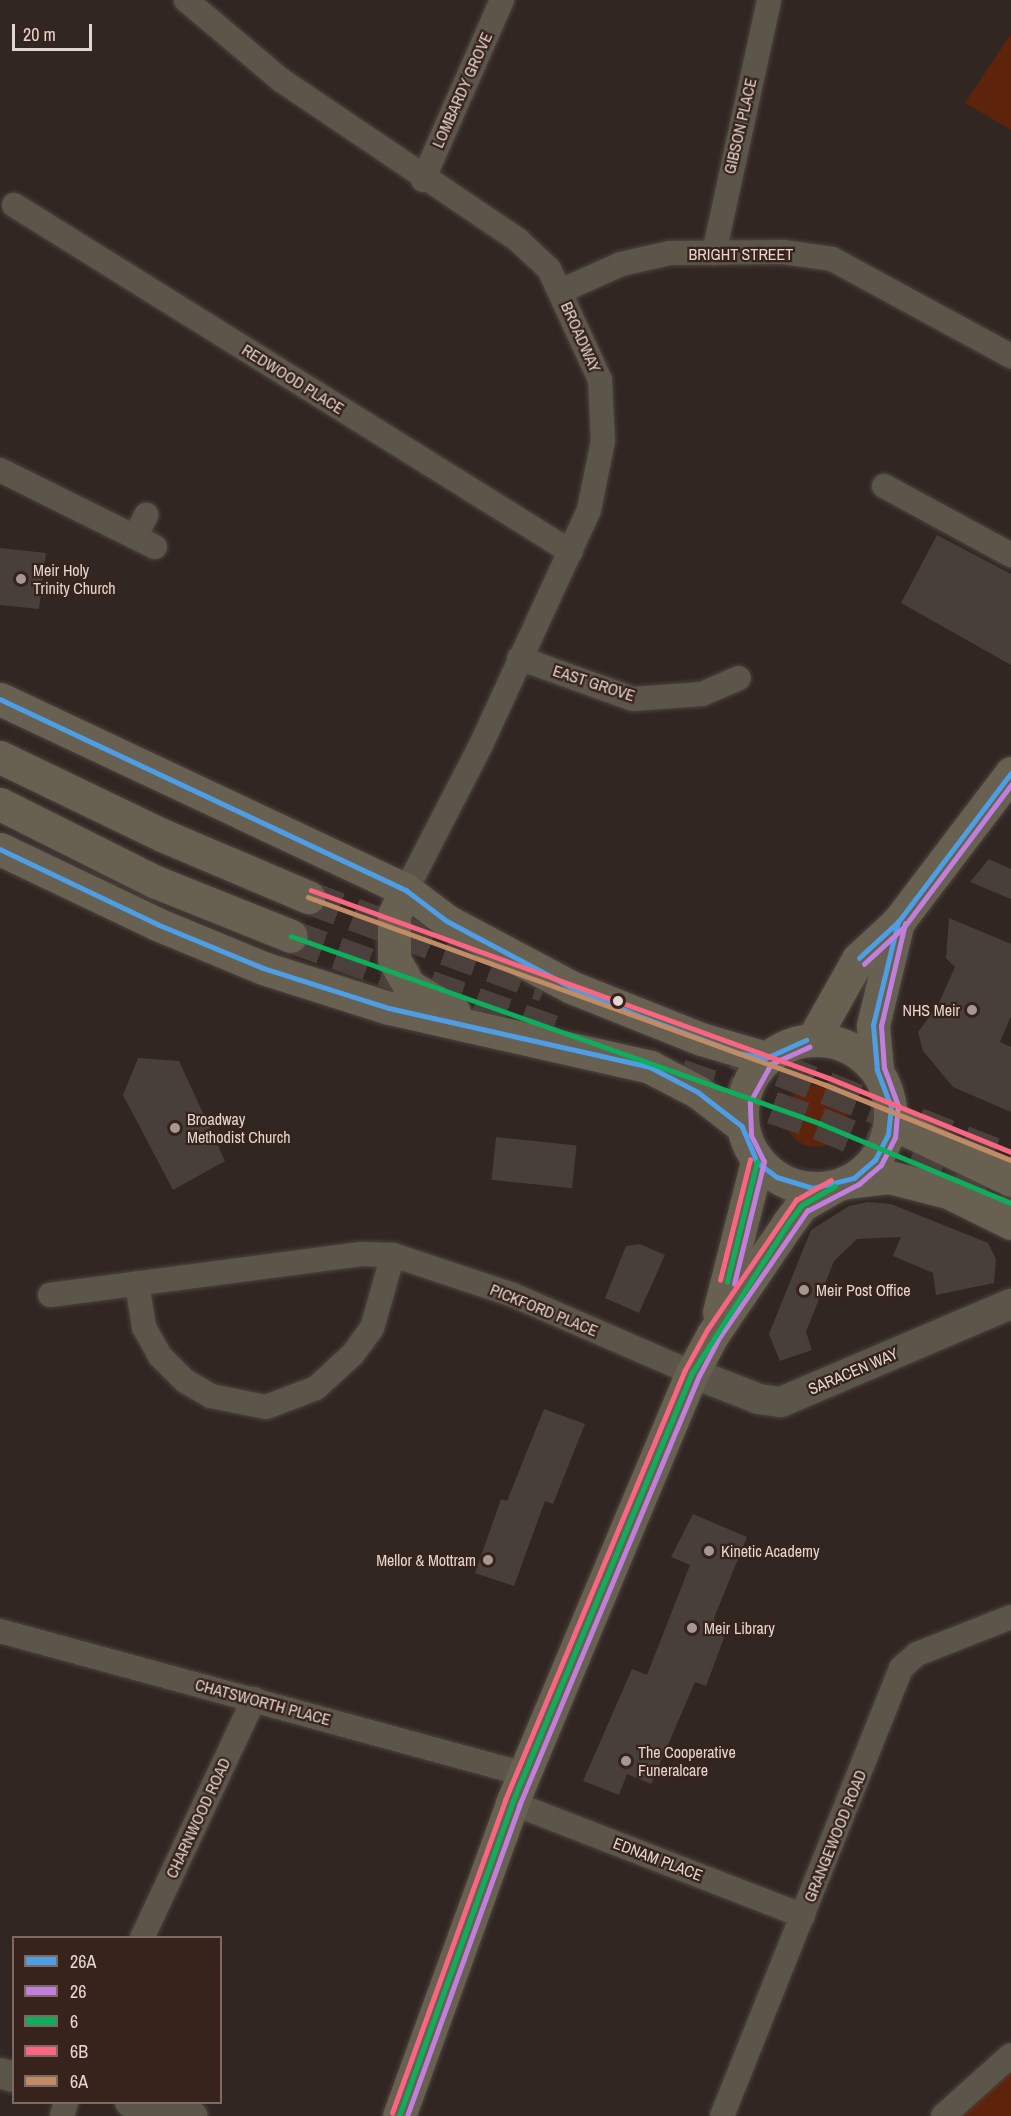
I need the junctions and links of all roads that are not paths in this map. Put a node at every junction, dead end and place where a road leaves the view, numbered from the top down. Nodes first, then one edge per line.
1 (186, 0) edge
2 (502, 0) edge
3 (770, 0) edge
4 (423, 180) junction
5 (14, 205) dead end
6 (714, 253) junction
7 (561, 291) junction
8 (1011, 356) edge
9 (0, 470) edge
10 (884, 486) dead end
11 (146, 515) dead end
12 (571, 552) junction
13 (1011, 555) edge
14 (519, 658) junction
15 (739, 678) dead end
16 (0, 699) edge
17 (0, 757) edge
18 (1011, 773) edge
19 (0, 804) edge
20 (0, 849) edge
21 (406, 890) junction
22 (308, 897) tunnel mouth
23 (898, 922) junction
24 (291, 936) tunnel mouth
25 (496, 1031) junction
26 (813, 1039) junction
27 (766, 1058) junction
28 (877, 1070) junction
29 (890, 1122) junction
30 (742, 1126) junction
31 (757, 1162) junction
32 (1011, 1180) edge
33 (840, 1184) junction
34 (1011, 1223) edge
35 (393, 1255) junction
36 (136, 1283) junction
37 (50, 1295) dead end
38 (1011, 1304) edge
39 (713, 1334) junction
40 (693, 1373) junction
41 (1011, 1617) edge
42 (0, 1631) edge
43 (254, 1699) junction
44 (518, 1789) junction
45 (803, 1916) junction
46 (143, 1936) edge
47 (1011, 2055) edge
48 (134, 2104) edge
49 (724, 2115) edge
50 (192, 2116) edge
51 (399, 2116) edge
52 (943, 2116) edge

1 - 4 street, BROADWAY
2 - 4 street, LOMBARDY GROVE
3 - 6 street, GIBSON PLACE
4 - 7 street, BROADWAY
5 - 12 street, REDWOOD PLACE
6 - 7 street, BRIGHT STREET
6 - 8 street, BRIGHT STREET
7 - 12 street, BROADWAY
9 - 11 street
10 - 13 street
12 - 14 street, BROADWAY
14 - 15 street, EAST GROVE
14 - 21 street, BROADWAY
16 - 21 highway
17 - 22 highway
18 - 23 highway
19 - 24 highway
20 - 25 highway
21 - 25 highway
21 - 27 highway
23 - 26 highway
23 - 28 highway
25 - 30 highway
26 - 27 highway
26 - 28 highway
27 - 30 highway
28 - 29 highway
29 - 32 highway
29 - 33 highway
30 - 31 highway
31 - 33 highway
31 - 39 highway
33 - 34 highway
33 - 39 highway
35 - 36 street, PICKFORD PLACE
35 - 36 street
35 - 40 street, PICKFORD PLACE
36 - 37 street, PICKFORD PLACE
38 - 40 street, SARACEN WAY
39 - 40 highway
40 - 44 highway
41 - 45 street, GRANGEWOOD ROAD
42 - 43 street, CHATSWORTH PLACE
43 - 44 street, CHATSWORTH PLACE
43 - 46 street, CHARNWOOD ROAD
44 - 45 street, EDNAM PLACE
44 - 51 highway
45 - 49 street, GRANGEWOOD ROAD
47 - 52 street
48 - 50 street

